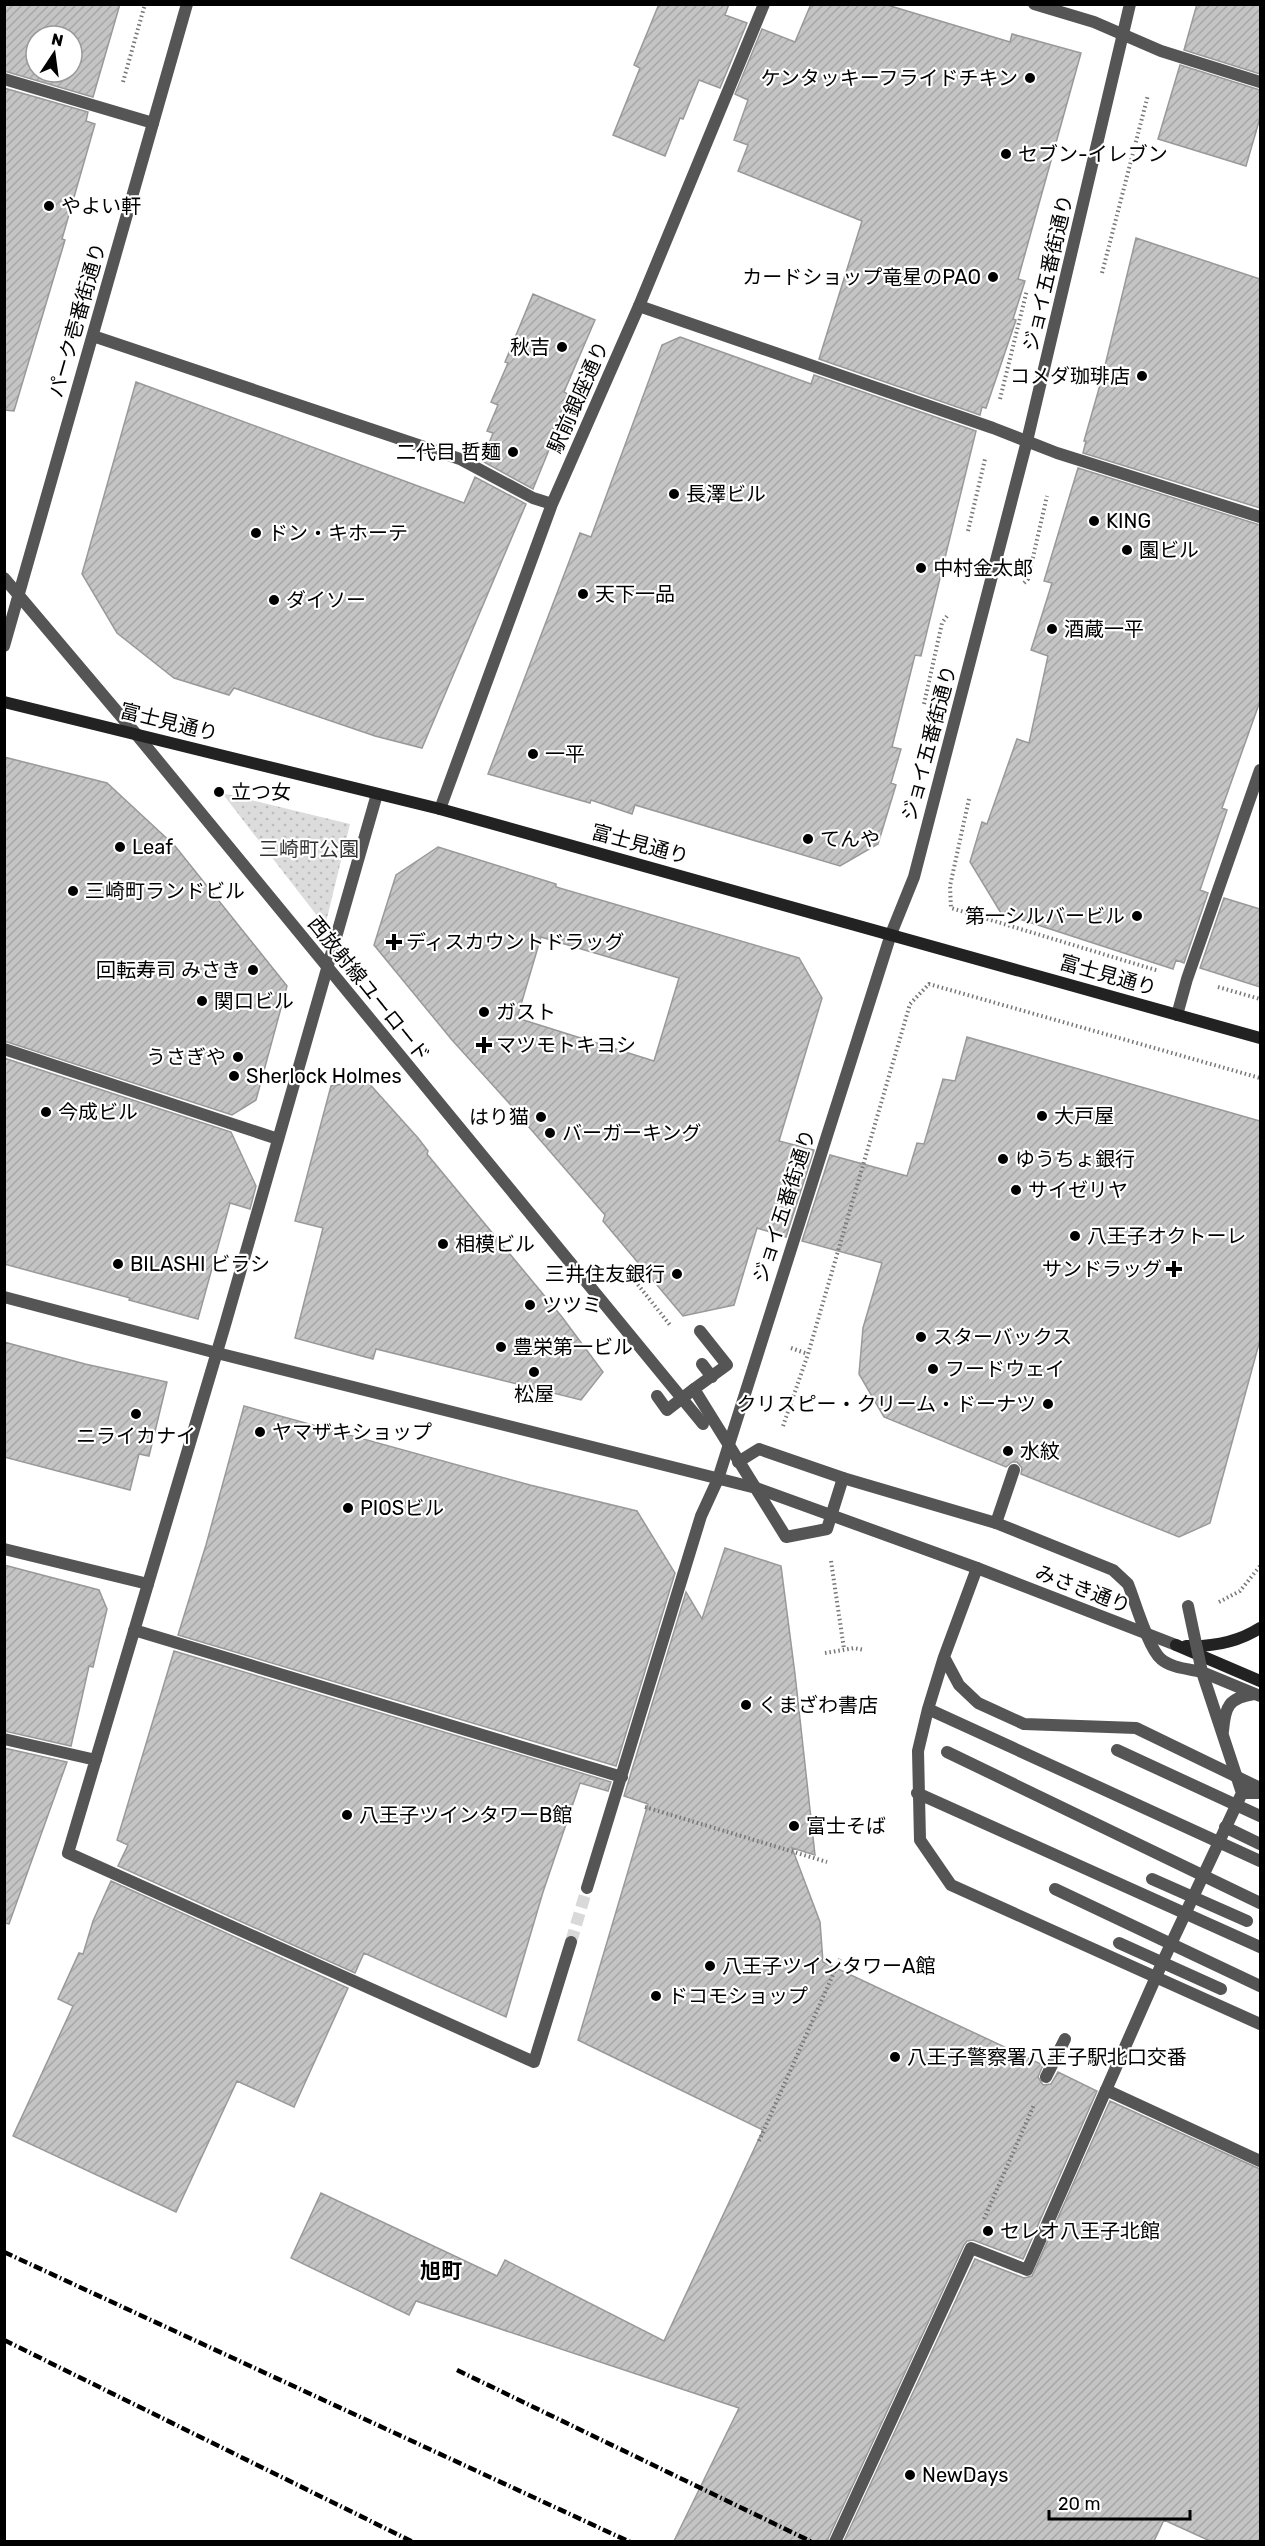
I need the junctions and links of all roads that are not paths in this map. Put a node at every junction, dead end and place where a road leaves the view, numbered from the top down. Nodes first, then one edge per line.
1 (187, 4) edge
2 (764, 4) edge
3 (1034, 4) edge
4 (1130, 4) edge
5 (1122, 34) junction
6 (4, 79) edge
7 (1260, 82) edge
8 (153, 123) junction
9 (639, 306) junction
10 (93, 336) junction
11 (1028, 441) junction
12 (552, 504) junction
13 (1260, 517) edge
14 (4, 578) edge
15 (18, 594) junction
16 (4, 646) edge
17 (4, 702) edge
18 (136, 734) junction
19 (1260, 770) edge
20 (377, 794) junction
21 (440, 809) junction
22 (891, 934) junction
23 (326, 968) junction
24 (1177, 1015) junction
25 (1260, 1038) edge
26 (4, 1049) edge
27 (279, 1139) junction
28 (4, 1297) edge
29 (700, 1331) dead end
30 (217, 1353) junction
31 (702, 1364) dead end
32 (712, 1377) junction
33 (694, 1389) junction
34 (657, 1396) dead end
35 (703, 1424) dead end
36 (738, 1462) junction
37 (1014, 1470) dead end
38 (843, 1478) junction
39 (718, 1479) junction
40 (996, 1523) junction
41 (4, 1549) edge
42 (977, 1568) junction
43 (148, 1584) junction
44 (1188, 1606) road end
45 (1260, 1628) edge
46 (134, 1630) junction
47 (1176, 1645) junction
48 (944, 1657) junction
49 (1202, 1671) junction
50 (1260, 1681) edge
51 (1258, 1694) edge
52 (928, 1709) junction
53 (1222, 1731) junction
54 (4, 1739) edge
55 (1117, 1750) dead end
56 (947, 1752) dead end
57 (96, 1760) junction
58 (622, 1777) junction
59 (1260, 1788) edge
60 (1242, 1792) junction
61 (918, 1793) junction
62 (1260, 1793) edge
63 (1260, 1816) edge
64 (1225, 1827) junction
65 (1260, 1844) edge
66 (1260, 1861) edge
67 (1152, 1879) dead end
68 (587, 1888) tunnel mouth
69 (1055, 1889) dead end
70 (1193, 1897) junction
71 (1260, 1903) edge
72 (1247, 1921) dead end
73 (571, 1942) tunnel mouth
74 (1119, 1943) dead end
75 (1260, 1947) edge
76 (1163, 1962) junction
77 (1260, 1986) edge
78 (1221, 1989) dead end
79 (1260, 2024) edge
80 (1065, 2039) dead end
81 (1046, 2077) road end
82 (1106, 2090) junction
83 (1260, 2161) edge
84 (835, 2541) edge

1 - 8 street, パーク壱番街通り
2 - 9 street, 駅前銀座通り
3 - 5 street
4 - 5 street, ジョイ五番街通り
5 - 7 street
5 - 11 street, ジョイ五番街通り
6 - 8 street
8 - 10 street, パーク壱番街通り
9 - 11 street
9 - 12 street, 駅前銀座通り
10 - 12 street
10 - 15 street, パーク壱番街通り
11 - 13 street
11 - 22 street, ジョイ五番街通り
12 - 21 street, 駅前銀座通り
14 - 15 street, 西放射線ユーロード
15 - 16 street, パーク壱番街通り
15 - 18 street, 西放射線ユーロード
17 - 18 street, 富士見通り
18 - 20 street, 富士見通り
18 - 23 street, 西放射線ユーロード
19 - 24 street
20 - 21 street, 富士見通り
20 - 23 street
21 - 22 street, 富士見通り
22 - 24 street, 富士見通り
22 - 39 street, ジョイ五番街通り
23 - 27 street
23 - 35 street, 西放射線ユーロード
24 - 25 street, 富士見通り
26 - 27 street
27 - 30 street
28 - 30 street, みさき通り
29 - 32 street
30 - 39 street, みさき通り
30 - 43 street
31 - 32 street
32 - 33 street
33 - 34 street, bridge
33 - 36 street, bridge
36 - 38 street
36 - 38 street, bridge
37 - 40 street
38 - 40 street, bridge
39 - 42 street, みさき通り
39 - 58 street, ジョイ五番街通り
40 - 49 street, bridge
41 - 43 street
42 - 47 street, みさき通り
42 - 48 street
43 - 46 street
44 - 49 street, bridge
45 - 47 street
46 - 57 street
46 - 58 street
47 - 50 street
48 - 52 street
48 - 59 street
49 - 51 street
49 - 53 street, bridge
51 - 53 street
52 - 61 street
52 - 66 street
53 - 60 street, bridge
54 - 57 street
55 - 63 street
56 - 71 street
57 - 73 street
58 - 68 street, ジョイ五番街通り
60 - 62 street
60 - 64 street, bridge
61 - 75 street
61 - 79 street
64 - 65 street
64 - 70 street, bridge
67 - 70 street
69 - 77 street
70 - 72 street
70 - 76 street, bridge
74 - 76 street
76 - 78 street
76 - 82 street, bridge
80 - 81 street
82 - 83 street
82 - 84 street

